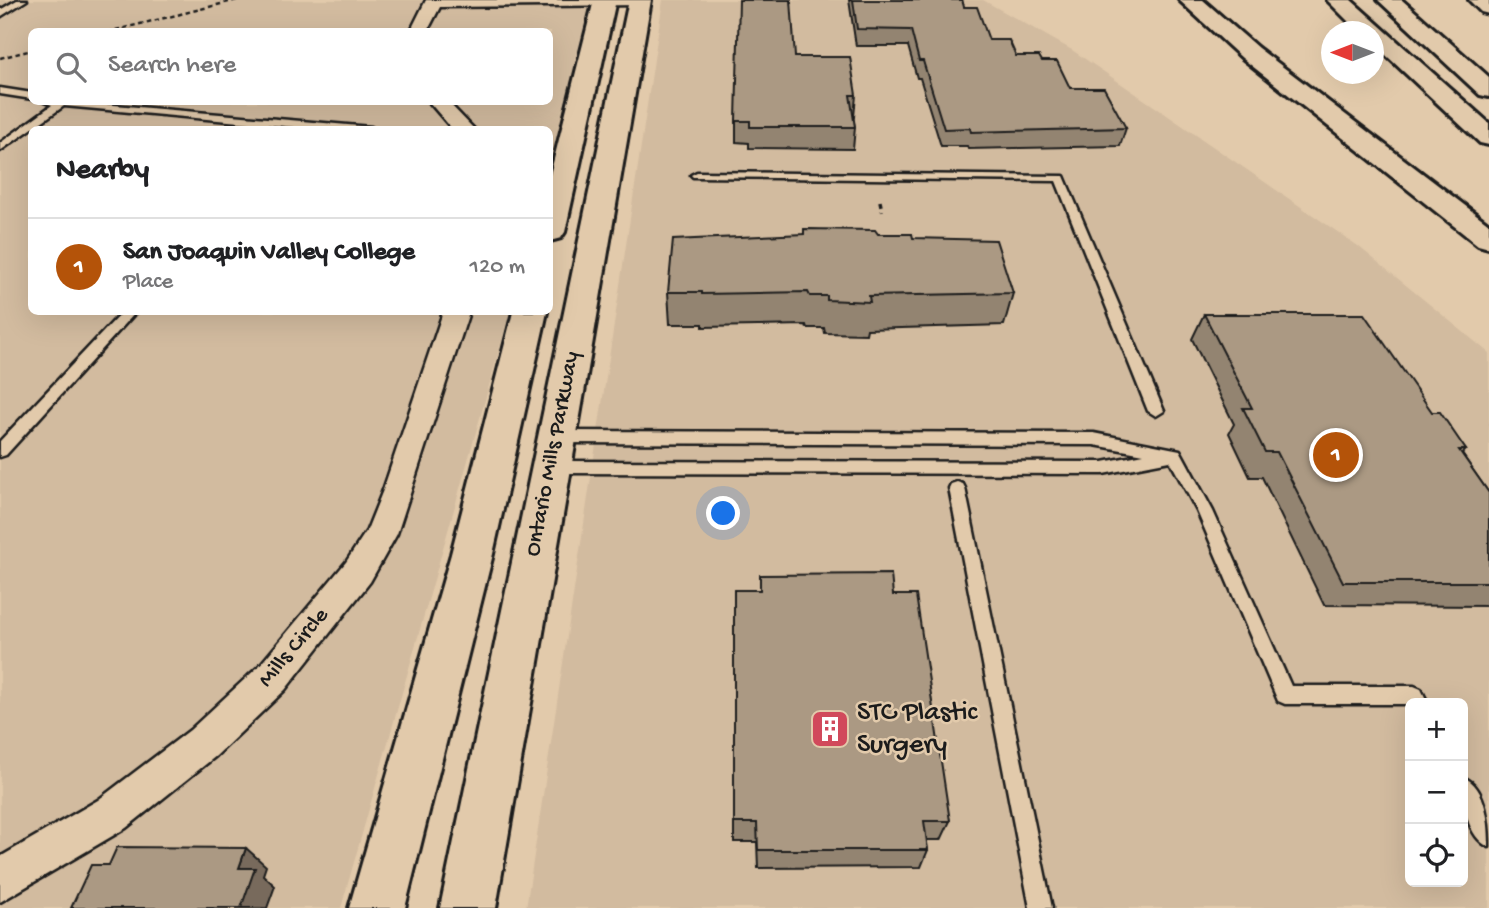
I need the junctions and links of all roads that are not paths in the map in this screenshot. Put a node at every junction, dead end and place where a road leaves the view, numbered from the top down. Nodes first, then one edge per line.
1 (23, 0) edge
2 (605, 0) edge
3 (640, 0) edge
4 (1190, 0) edge
5 (1338, 0) edge
6 (1389, 0) edge
7 (1420, 0) edge
8 (1480, 0) edge
9 (434, 1) edge
10 (1489, 7) edge
11 (0, 14) edge
12 (1361, 21) edge
13 (420, 28) edge
14 (1384, 42) edge
15 (1469, 42) dead end
16 (1489, 90) edge
17 (0, 91) edge
18 (28, 95) edge
19 (53, 105) edge
20 (76, 105) edge
21 (441, 105) edge
22 (291, 126) edge
23 (462, 126) edge
24 (1489, 137) edge
25 (0, 148) edge
26 (697, 175) dead end
27 (553, 219) edge
28 (1489, 239) edge
29 (126, 315) edge
30 (455, 315) edge
31 (529, 315) edge
32 (1156, 411) dead end
33 (0, 451) edge
34 (552, 452) junction
35 (1174, 454) junction
36 (957, 488) dead end
37 (1416, 698) edge
38 (1468, 796) edge
39 (1489, 836) edge
40 (0, 881) edge
41 (377, 908) edge
42 (468, 908) edge
43 (1041, 908) edge

1 - 11 lane
2 - 3 street
2 - 9 street
2 - 27 main road
3 - 34 main road, Ontario Mills Parkway
4 - 28 main road
5 - 12 main road
6 - 16 main road
7 - 15 main road
8 - 10 main road
9 - 13 street
14 - 24 main road
17 - 18 lane
19 - 25 lane
20 - 22 lane
21 - 23 street
26 - 32 lane
29 - 33 lane
30 - 40 street, Mills Circle
31 - 41 main road
34 - 35 lane
34 - 35 lane
34 - 42 main road, Ontario Mills Parkway
35 - 37 lane
36 - 43 lane
38 - 39 lane

